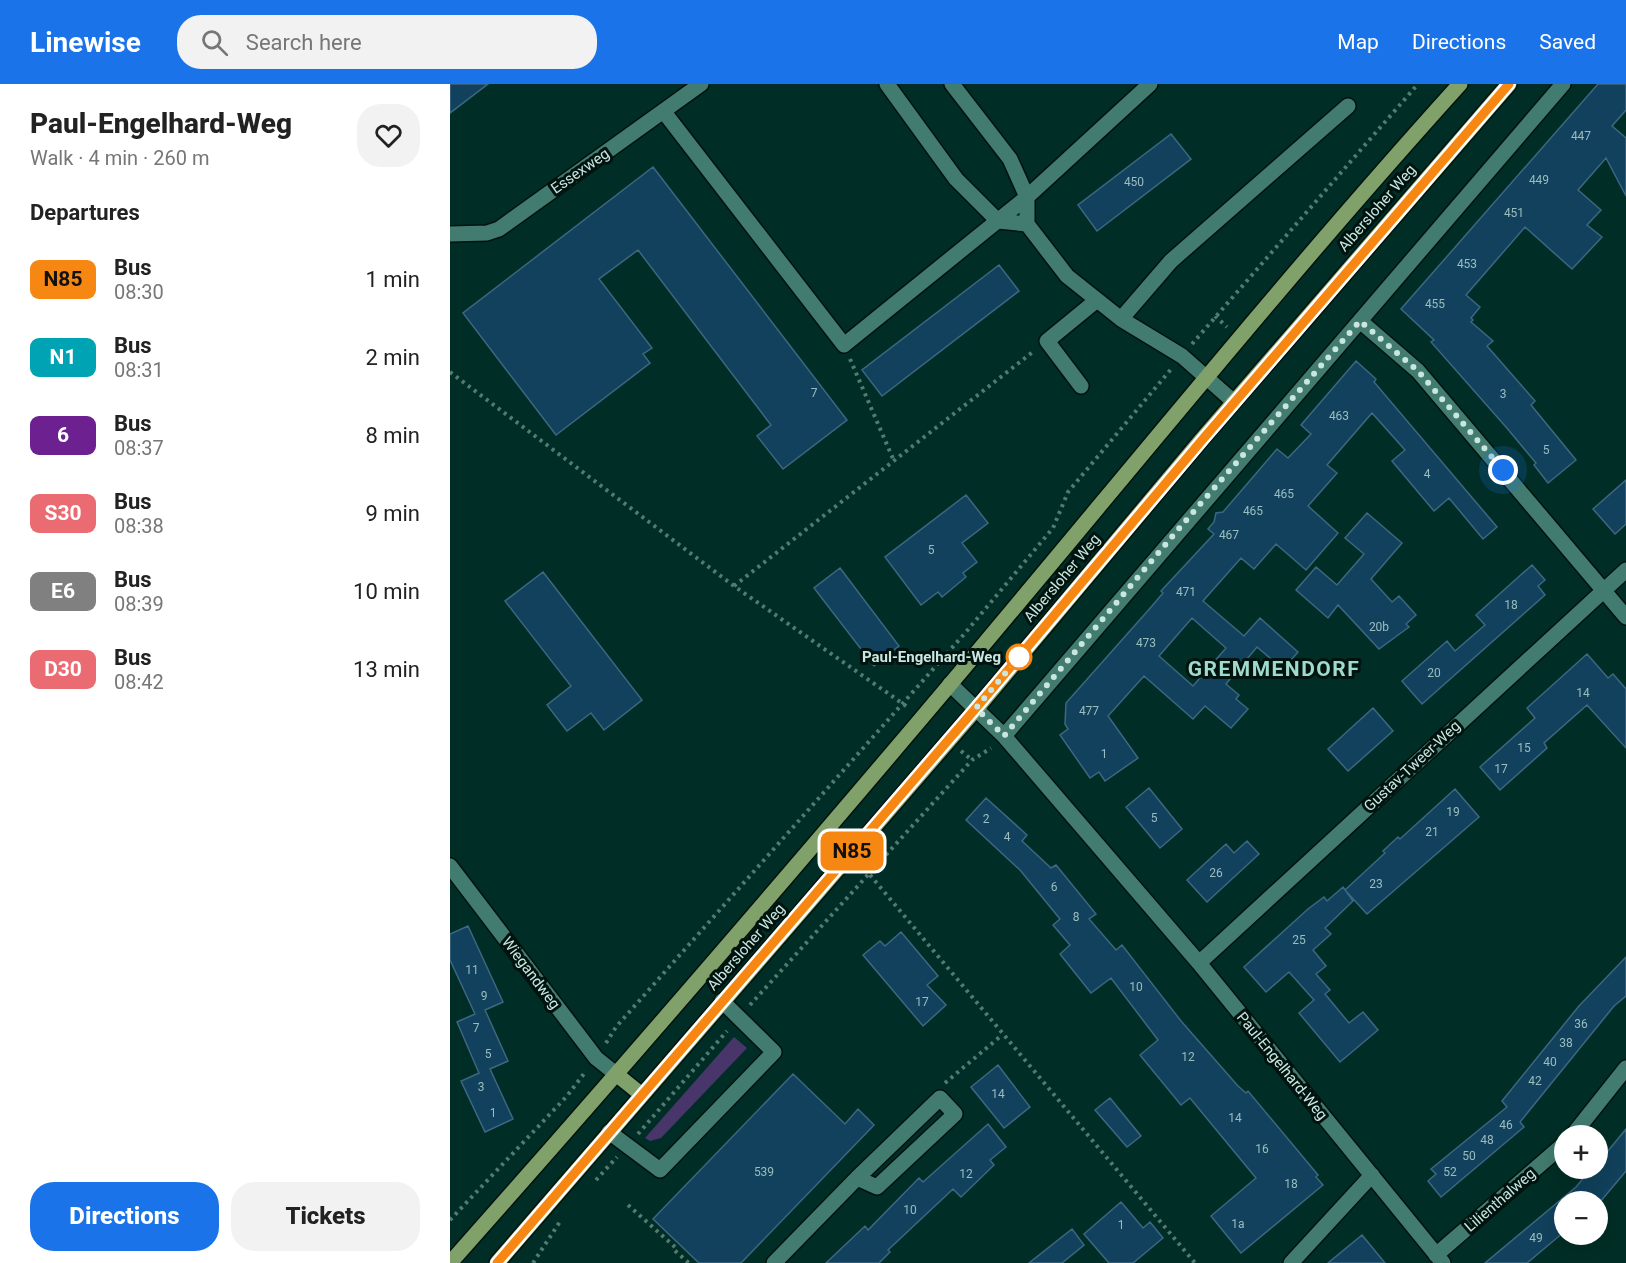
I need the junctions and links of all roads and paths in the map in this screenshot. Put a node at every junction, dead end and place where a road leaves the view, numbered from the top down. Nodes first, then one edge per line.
1 (701, 84) edge
2 (887, 84) edge
3 (952, 84) edge
4 (1150, 84) edge
5 (1418, 84) edge
6 (1460, 84) edge
7 (1509, 84) edge
8 (1563, 84) edge
9 (1348, 106) dead end
10 (664, 112) junction
11 (1027, 197) junction
12 (998, 221) junction
13 (1027, 224) junction
14 (450, 234) edge
15 (1097, 300) junction
16 (1121, 319) junction
17 (1360, 321) junction
18 (1047, 341) junction
19 (844, 345) junction
20 (1182, 356) junction
21 (450, 372) edge
22 (1205, 377) junction
23 (1081, 387) dead end
24 (1234, 402) junction
25 (894, 461) junction
26 (1626, 570) edge
27 (734, 586) junction
28 (1604, 589) junction
29 (1626, 617) edge
30 (950, 684) junction
31 (902, 702) junction
32 (976, 708) junction
33 (1004, 736) junction
34 (450, 866) edge
35 (870, 875) dead end
36 (1199, 963) junction
37 (722, 1001) junction
38 (1002, 1035) junction
39 (596, 1058) junction
40 (1626, 1068) edge
41 (616, 1074) junction
42 (642, 1095) junction
43 (940, 1098) junction
44 (1581, 1125) edge
45 (609, 1132) junction
46 (1554, 1153) edge
47 (1372, 1175) junction
48 (856, 1178) junction
49 (628, 1205) dead end
50 (450, 1220) edge
51 (1439, 1259) edge
52 (450, 1263) edge
53 (497, 1263) edge
54 (689, 1263) edge
55 (774, 1263) edge
56 (1195, 1263) edge
57 (1291, 1263) edge

1 - 10 street, Essexweg
2 - 12 street
3 - 11 street
4 - 11 street
5 - 20 path
6 - 22 main road, Albersloher Weg
7 - 24 main road, Albersloher Weg
8 - 17 street
9 - 16 street
10 - 14 street, Essexweg
10 - 19 street
11 - 12 street
11 - 13 street
12 - 13 street
12 - 19 street
13 - 15 street
15 - 16 street
15 - 18 street
16 - 20 street
17 - 28 street
17 - 33 street
18 - 23 street
18 - 25 path
19 - 25 path
20 - 22 street
20 - 31 path
21 - 27 path
22 - 24 street
22 - 30 main road, Albersloher Weg
24 - 32 main road, Albersloher Weg
25 - 27 path
26 - 28 street, Gustav-Tweer-Weg
27 - 31 path
28 - 29 street
28 - 36 street, Gustav-Tweer-Weg
30 - 32 street, Paul-Engelhard-Weg
30 - 41 main road, Albersloher Weg
31 - 39 path
32 - 33 street, Paul-Engelhard-Weg
32 - 37 main road, Albersloher Weg
33 - 36 street, Paul-Engelhard-Weg
34 - 39 street, Wiegandweg
35 - 38 path
36 - 47 street, Paul-Engelhard-Weg
37 - 42 main road, Albersloher Weg
37 - 45 street
38 - 43 path
38 - 56 path
39 - 41 street, Wiegandweg
39 - 50 path
40 - 44 street
41 - 42 main road
41 - 52 main road, Albersloher Weg
42 - 45 main road, Albersloher Weg
43 - 48 street
43 - 48 street
45 - 53 main road, Albersloher Weg
46 - 51 street, Lilienthalweg
47 - 51 street, Paul-Engelhard-Weg
47 - 57 street
48 - 55 street
49 - 54 path

